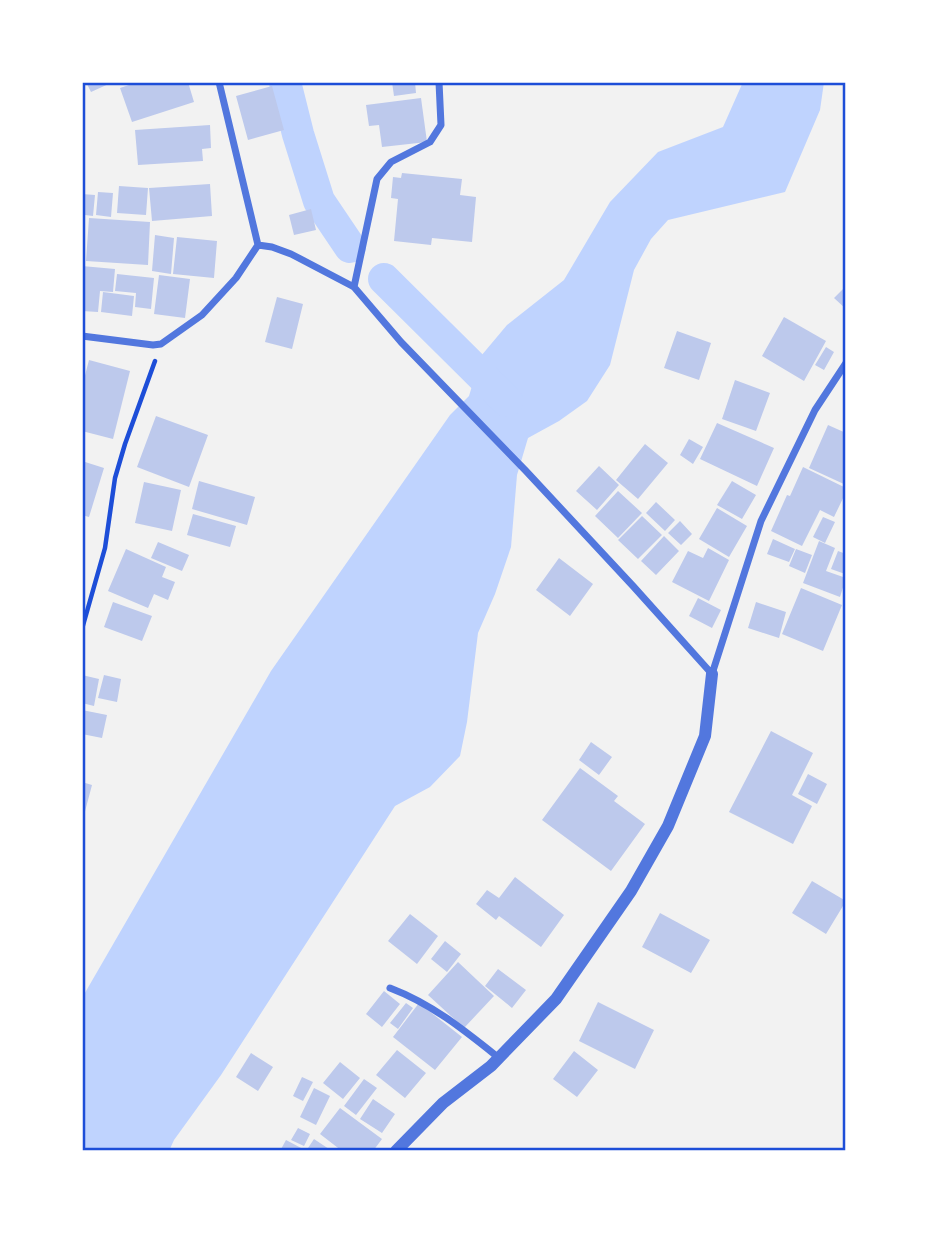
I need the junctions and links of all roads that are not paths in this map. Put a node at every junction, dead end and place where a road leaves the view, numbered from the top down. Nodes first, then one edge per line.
1 (219, 82) edge
2 (439, 82) edge
3 (258, 245) junction
4 (354, 287) junction
5 (82, 336) edge
6 (846, 363) edge
7 (712, 674) junction
8 (390, 988) dead end
9 (499, 1058) junction
10 (396, 1151) edge

1 - 3 street
2 - 4 street
3 - 4 street
3 - 5 street
4 - 7 street
6 - 7 street
7 - 9 street
8 - 9 street
9 - 10 street

